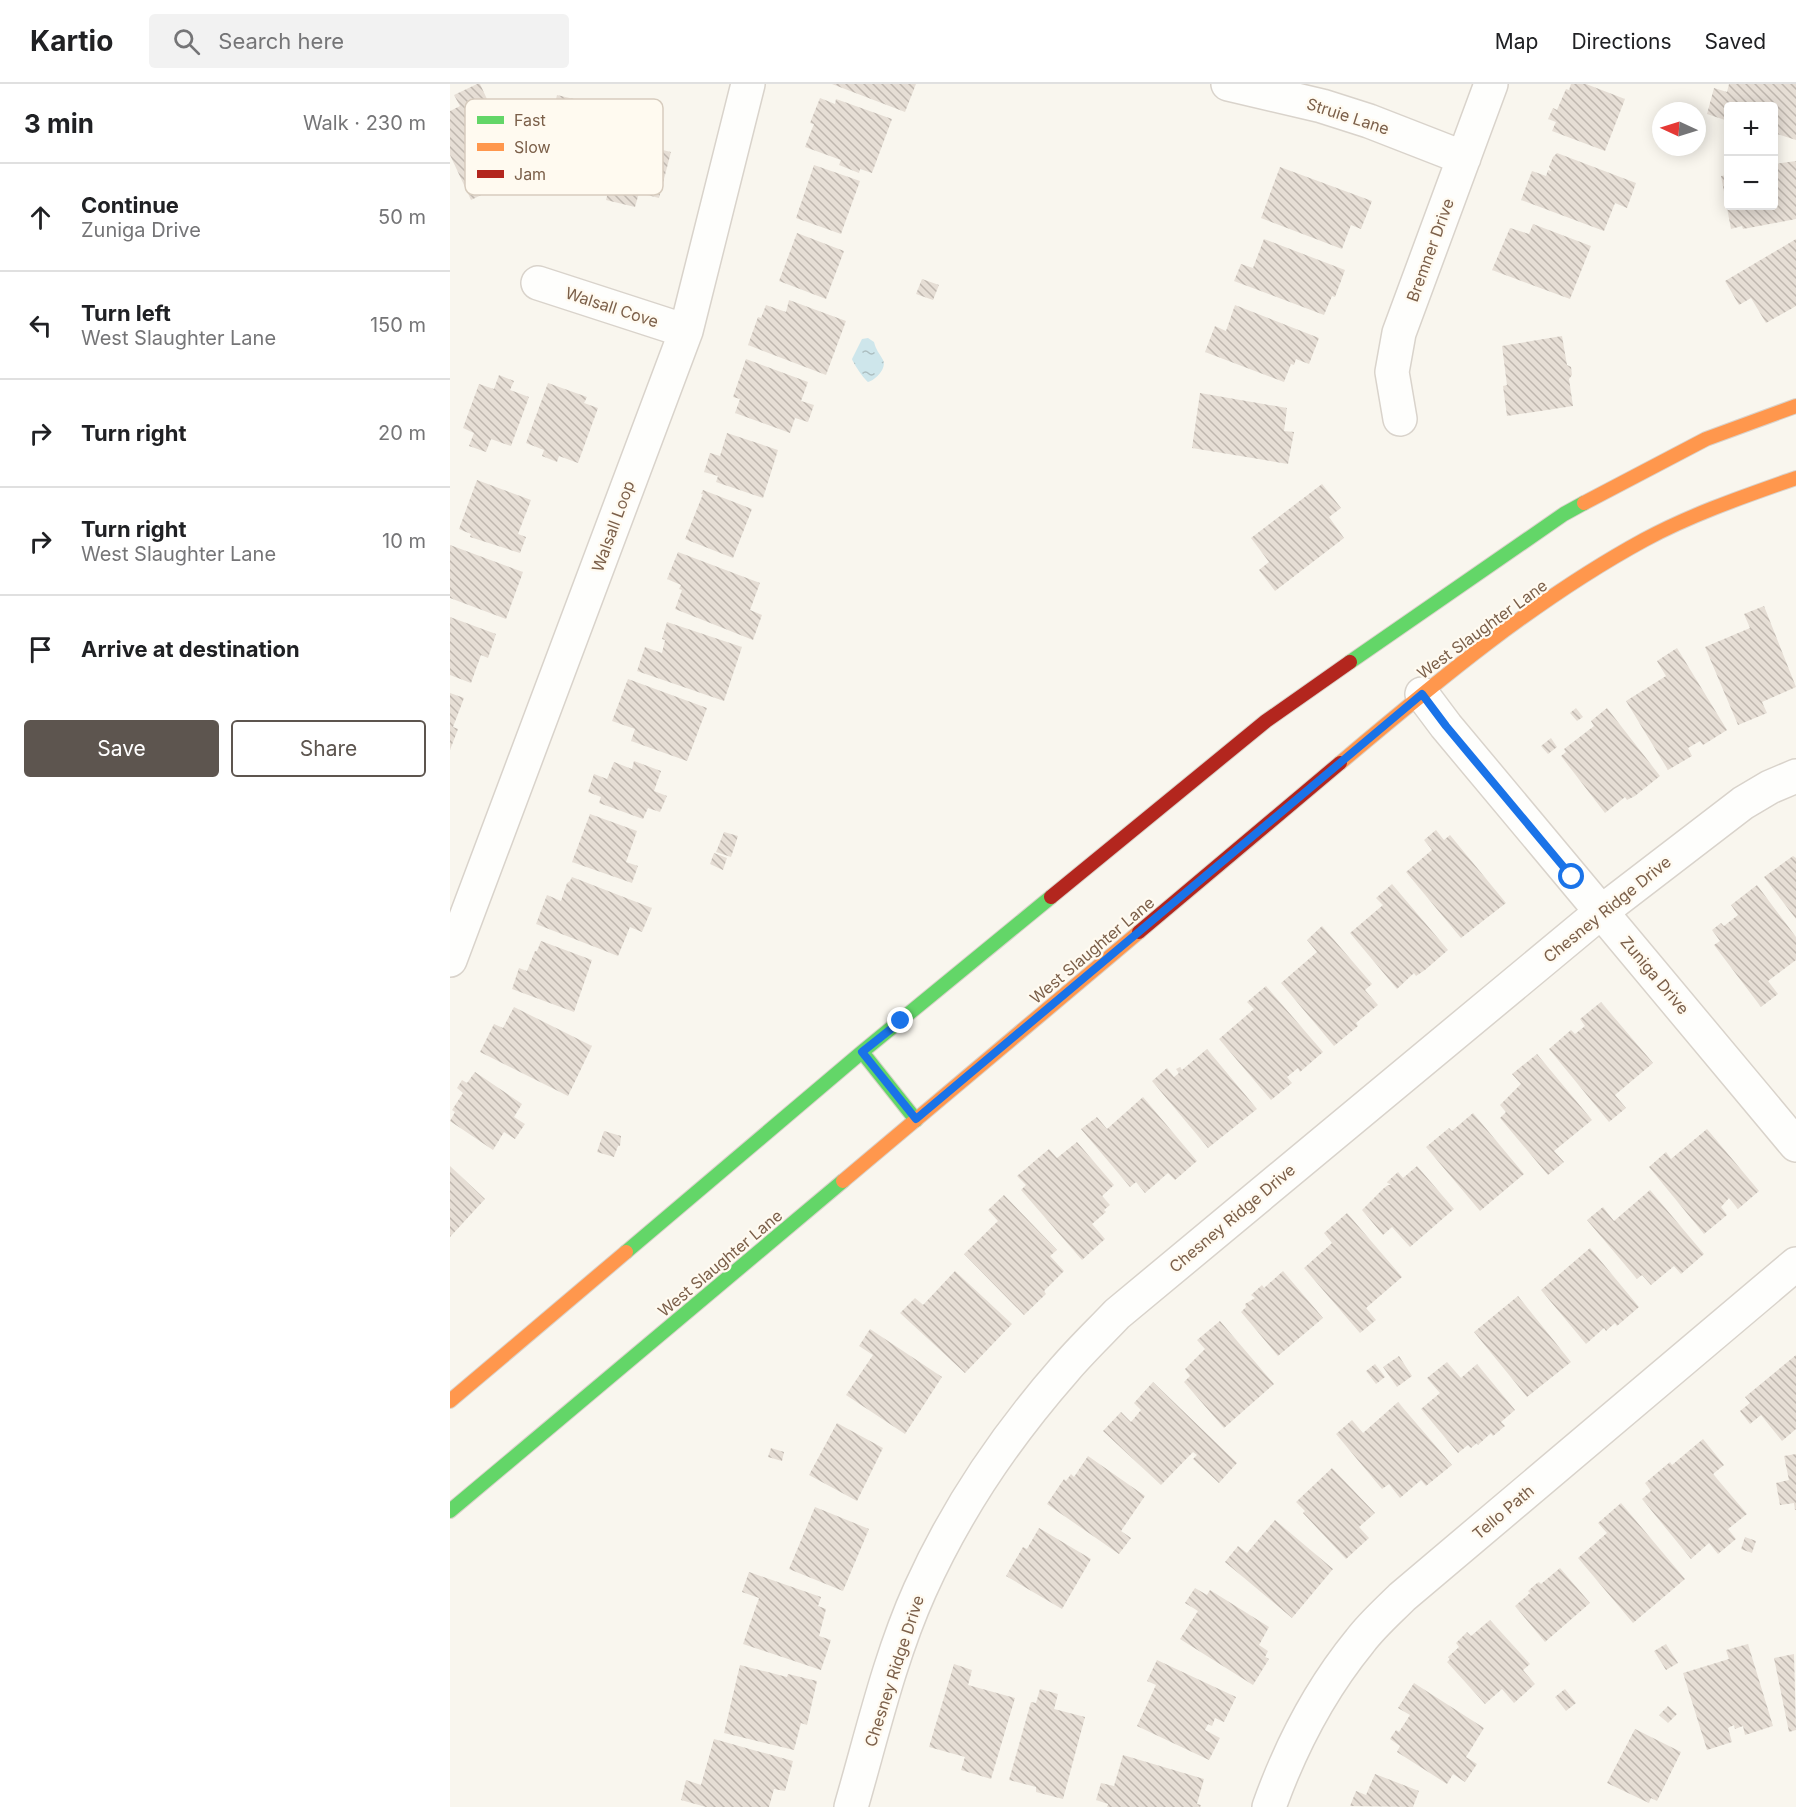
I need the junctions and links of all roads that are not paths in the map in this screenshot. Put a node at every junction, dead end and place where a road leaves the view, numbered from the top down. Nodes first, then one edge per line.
1 (748, 84) edge
2 (1228, 84) edge
3 (1491, 84) edge
4 (1464, 158) junction
5 (538, 283) dead end
6 (686, 331) junction
7 (1796, 405) edge
8 (1400, 419) dead end
9 (1796, 478) edge
10 (1422, 694) junction
11 (1796, 776) edge
12 (1601, 912) junction
13 (450, 960) edge
14 (862, 1052) junction
15 (916, 1119) junction
16 (1796, 1145) edge
17 (1796, 1264) edge
18 (450, 1401) edge
19 (450, 1511) edge
20 (852, 1807) edge
21 (1269, 1807) edge

1 - 6 street, Walsall Loop
2 - 4 street, Struie Lane
3 - 4 street, Bremner Drive
4 - 8 street, Bremner Drive
5 - 6 street, Walsall Cove
6 - 13 street, Walsall Loop
7 - 14 main road
9 - 10 main road, West Slaughter Lane
10 - 12 street, Zuniga Drive
10 - 15 main road, West Slaughter Lane
11 - 12 street, Chesney Ridge Drive
12 - 16 street, Zuniga Drive
12 - 20 street, Chesney Ridge Drive
14 - 15 main road
14 - 18 main road
15 - 19 main road, West Slaughter Lane
17 - 21 street, Tello Path

